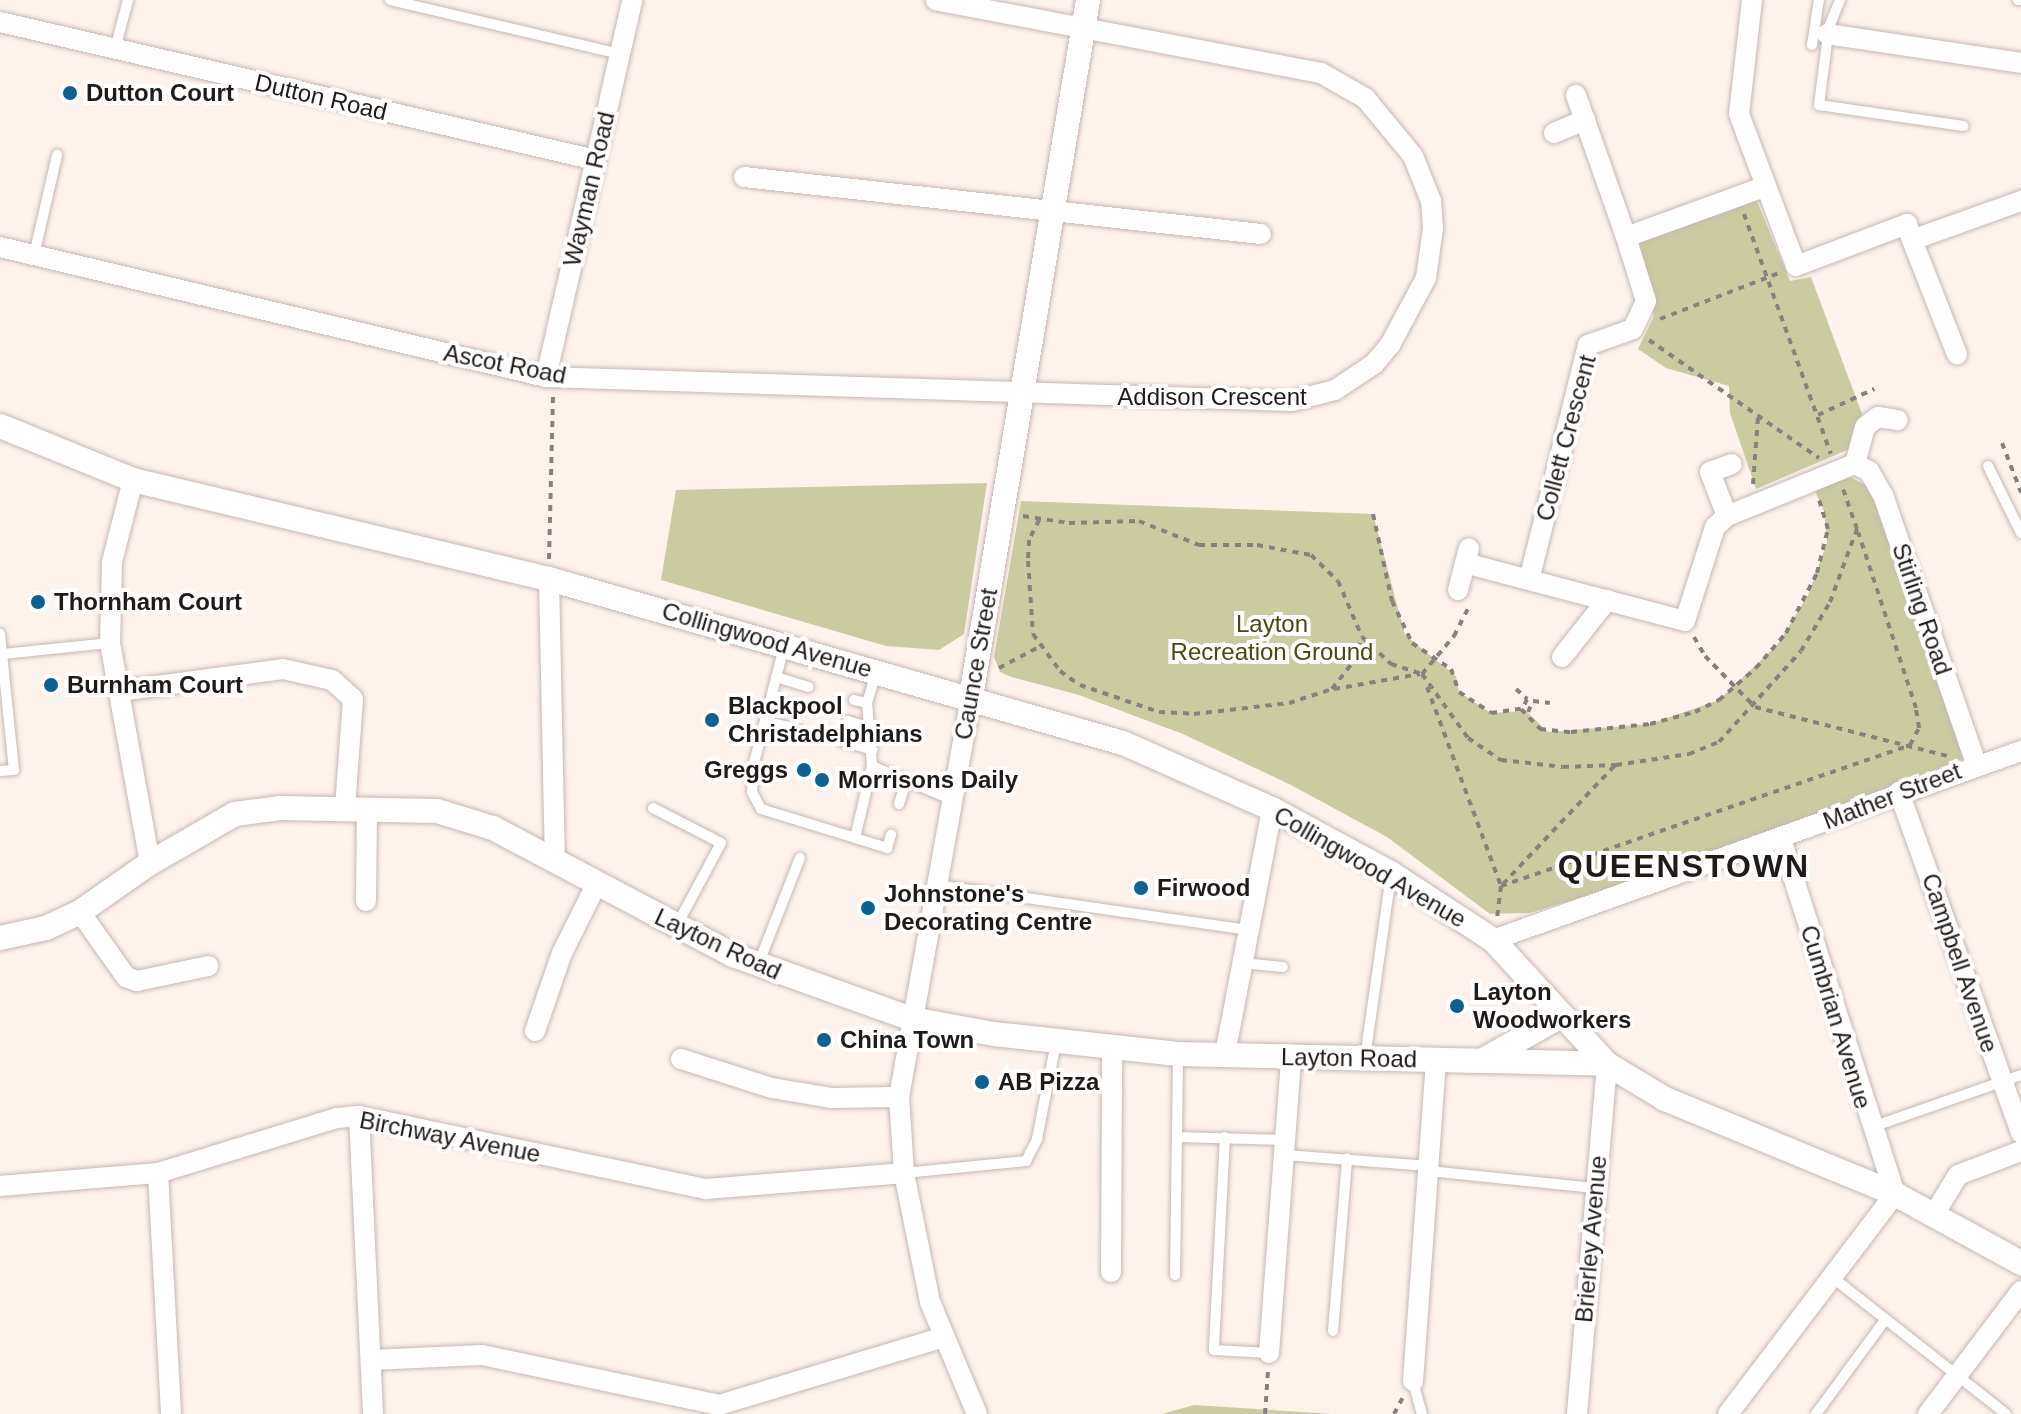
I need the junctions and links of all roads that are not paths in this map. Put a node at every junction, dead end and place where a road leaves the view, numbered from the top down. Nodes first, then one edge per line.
1 (128, 0) edge
2 (390, 0) edge
3 (632, 0) edge
4 (936, 0) edge
5 (1088, 0) edge
6 (1752, 0) edge
7 (1819, 0) edge
8 (1840, 0) edge
9 (0, 22) edge
10 (1084, 27) junction
11 (1820, 40) junction
12 (115, 49) junction
13 (620, 54) junction
14 (2021, 63) edge
15 (1576, 95) dead end
16 (1585, 120) junction
17 (1963, 126) dead end
18 (1554, 133) dead end
19 (57, 155) dead end
20 (596, 160) junction
21 (744, 177) dead end
22 (1764, 187) junction
23 (2021, 201) edge
24 (1052, 211) junction
25 (1261, 234) dead end
26 (1626, 237) junction
27 (1912, 240) junction
28 (0, 247) edge
29 (34, 255) junction
30 (1957, 354) dead end
31 (549, 378) junction
32 (1022, 395) junction
33 (1898, 420) dead end
34 (0, 426) edge
35 (1732, 464) dead end
36 (1988, 466) dead end
37 (1846, 467) junction
38 (133, 480) junction
39 (1727, 516) junction
40 (2021, 533) edge
41 (549, 579) junction
42 (1529, 580) junction
43 (1458, 590) dead end
44 (1607, 600) junction
45 (0, 634) edge
46 (110, 643) junction
47 (785, 645) junction
48 (3, 654) junction
49 (1561, 656) dead end
50 (877, 671) junction
51 (776, 677) junction
52 (809, 687) dead end
53 (972, 689) junction
54 (119, 691) junction
55 (771, 700) junction
56 (854, 700) dead end
57 (867, 703) junction
58 (803, 709) dead end
59 (765, 721) junction
60 (848, 721) dead end
61 (869, 727) junction
62 (797, 729) dead end
63 (842, 741) dead end
64 (873, 750) junction
65 (2019, 759) edge
66 (1976, 764) junction
67 (872, 766) junction
68 (0, 771) edge
69 (906, 781) junction
70 (1899, 792) junction
71 (953, 800) junction
72 (899, 804) dead end
73 (653, 808) dead end
74 (356, 809) junction
75 (1272, 809) junction
76 (891, 835) dead end
77 (855, 838) junction
78 (1781, 838) junction
79 (800, 858) dead end
80 (555, 861) junction
81 (150, 863) junction
82 (1392, 874) junction
83 (596, 885) junction
84 (936, 885) junction
85 (366, 901) dead end
86 (80, 912) junction
87 (676, 927) junction
88 (1248, 930) junction
89 (0, 938) edge
90 (1493, 940) junction
91 (1242, 963) junction
92 (758, 965) junction
93 (208, 966) dead end
94 (1283, 967) dead end
95 (1561, 1016) junction
96 (912, 1019) junction
97 (535, 1031) dead end
98 (1056, 1042) junction
99 (1112, 1048) junction
100 (1178, 1054) junction
101 (1225, 1054) junction
102 (1291, 1057) junction
103 (1365, 1058) junction
104 (681, 1059) dead end
105 (1436, 1059) junction
106 (1485, 1059) junction
107 (1607, 1064) junction
108 (2012, 1079) edge
109 (899, 1097) junction
110 (359, 1116) junction
111 (1871, 1127) junction
112 (2021, 1133) edge
113 (1177, 1137) junction
114 (1225, 1137) junction
115 (1286, 1148) junction
116 (2021, 1151) edge
117 (1347, 1159) junction
118 (1429, 1168) junction
119 (158, 1173) junction
120 (904, 1173) junction
121 (0, 1186) edge
122 (1594, 1188) junction
123 (1895, 1194) junction
124 (1935, 1213) junction
125 (2021, 1263) edge
126 (1111, 1272) dead end
127 (1175, 1275) dead end
128 (1831, 1275) junction
129 (2021, 1291) edge
130 (1885, 1320) junction
131 (1333, 1331) dead end
132 (941, 1338) junction
133 (1269, 1353) joint
134 (371, 1360) junction
135 (1956, 1376) junction
136 (1413, 1381) joint
137 (171, 1414) edge
138 (373, 1414) edge
139 (977, 1414) edge
140 (1422, 1414) edge
141 (1577, 1414) edge
142 (1728, 1414) edge
143 (1816, 1414) edge
144 (1928, 1414) edge
145 (2006, 1414) edge

1 - 12 lane
2 - 13 lane
3 - 13 street, Wayman Road
4 - 10 street, Addison Crescent
5 - 10 street, Caunce Street
6 - 22 street
7 - 11 lane
8 - 11 lane
9 - 12 street, Dutton Road
10 - 24 street, Caunce Street
10 - 32 street, Addison Crescent
11 - 14 street
11 - 17 lane
12 - 20 street, Dutton Road
13 - 20 street, Wayman Road
15 - 16 street
16 - 18 street
16 - 26 street
19 - 29 lane
20 - 31 street, Wayman Road
21 - 24 street
22 - 26 street
22 - 27 street
23 - 27 street
24 - 25 street
24 - 32 street, Caunce Street
26 - 42 street, Collett Crescent
27 - 30 street
28 - 29 street, Ascot Road
29 - 31 street, Ascot Road
31 - 32 street, Ascot Road
32 - 53 street, Caunce Street
33 - 37 street
34 - 38 street, Collingwood Avenue
35 - 39 street
36 - 40 lane
37 - 39 street
37 - 66 street, Stirling Road
38 - 41 street, Collingwood Avenue
38 - 46 street
39 - 44 street
41 - 47 street, Collingwood Avenue
41 - 80 street
42 - 43 street
42 - 44 street
44 - 49 street
45 - 48 lane
46 - 48 lane
46 - 54 street
47 - 50 street, Collingwood Avenue
47 - 51 lane
48 - 68 lane
50 - 53 street, Collingwood Avenue
50 - 57 lane
51 - 52 lane
51 - 55 lane
53 - 71 street, Caunce Street
53 - 75 street, Collingwood Avenue
54 - 74 street
54 - 81 street
55 - 58 lane
55 - 59 lane
56 - 57 lane
57 - 61 lane
59 - 62 lane
59 - 77 lane
60 - 61 lane
61 - 64 lane
63 - 64 lane
64 - 67 lane
65 - 66 street, Mather Street
66 - 70 street, Mather Street
67 - 69 lane
67 - 77 lane
69 - 71 lane
69 - 72 lane
70 - 78 street, Mather Street
70 - 108 street, Campbell Avenue
71 - 84 street, Caunce Street
73 - 87 lane
74 - 80 street, Layton Road
74 - 81 street, Layton Road
74 - 85 street
75 - 82 street, Collingwood Avenue
75 - 88 street
76 - 77 lane
78 - 90 street, Mather Street
78 - 111 street, Cumbrian Avenue
79 - 92 lane
80 - 83 street, Layton Road
81 - 86 street, Layton Road
82 - 90 street, Collingwood Avenue
82 - 103 lane
83 - 87 street, Layton Road
83 - 97 street
84 - 88 lane
84 - 96 street, Caunce Street
86 - 89 street, Layton Road
86 - 93 street
87 - 92 street, Layton Road
88 - 91 street
90 - 95 street, Collingwood Avenue
91 - 94 lane
91 - 101 street
92 - 96 street, Layton Road
95 - 106 street, Layton Road
95 - 107 street, Layton Road
96 - 98 street, Layton Road
96 - 109 street, Caunce Street
98 - 99 street, Layton Road
98 - 120 lane
99 - 100 street, Layton Road
99 - 126 street
100 - 101 street, Layton Road
100 - 113 lane
101 - 102 street, Layton Road
102 - 103 street, Layton Road
102 - 115 street
103 - 105 street, Layton Road
104 - 109 street
105 - 106 street, Layton Road
105 - 118 street
106 - 107 street, Layton Road
107 - 122 street, Brierley Avenue
107 - 123 street, Layton Road
108 - 111 lane
108 - 112 street, Campbell Avenue
109 - 120 street, Caunce Street
110 - 119 street, Birchway Avenue
110 - 120 street, Birchway Avenue
110 - 134 street
111 - 123 street, Cumbrian Avenue
113 - 114 lane
113 - 127 lane
114 - 115 lane
114 - 133 lane
115 - 117 lane
115 - 133 street
116 - 124 street
117 - 118 lane
117 - 131 lane
118 - 122 lane
118 - 136 street
119 - 121 street, Birchway Avenue
119 - 137 street
120 - 132 street, Caunce Street
122 - 141 street, Brierley Avenue
123 - 124 street, Layton Road
123 - 128 street
124 - 125 street, Layton Road
128 - 130 lane
128 - 142 street
129 - 135 street
130 - 135 lane
130 - 143 lane
132 - 134 street
132 - 139 street, Caunce Street
134 - 138 street
135 - 144 street
135 - 145 lane
136 - 140 lane

